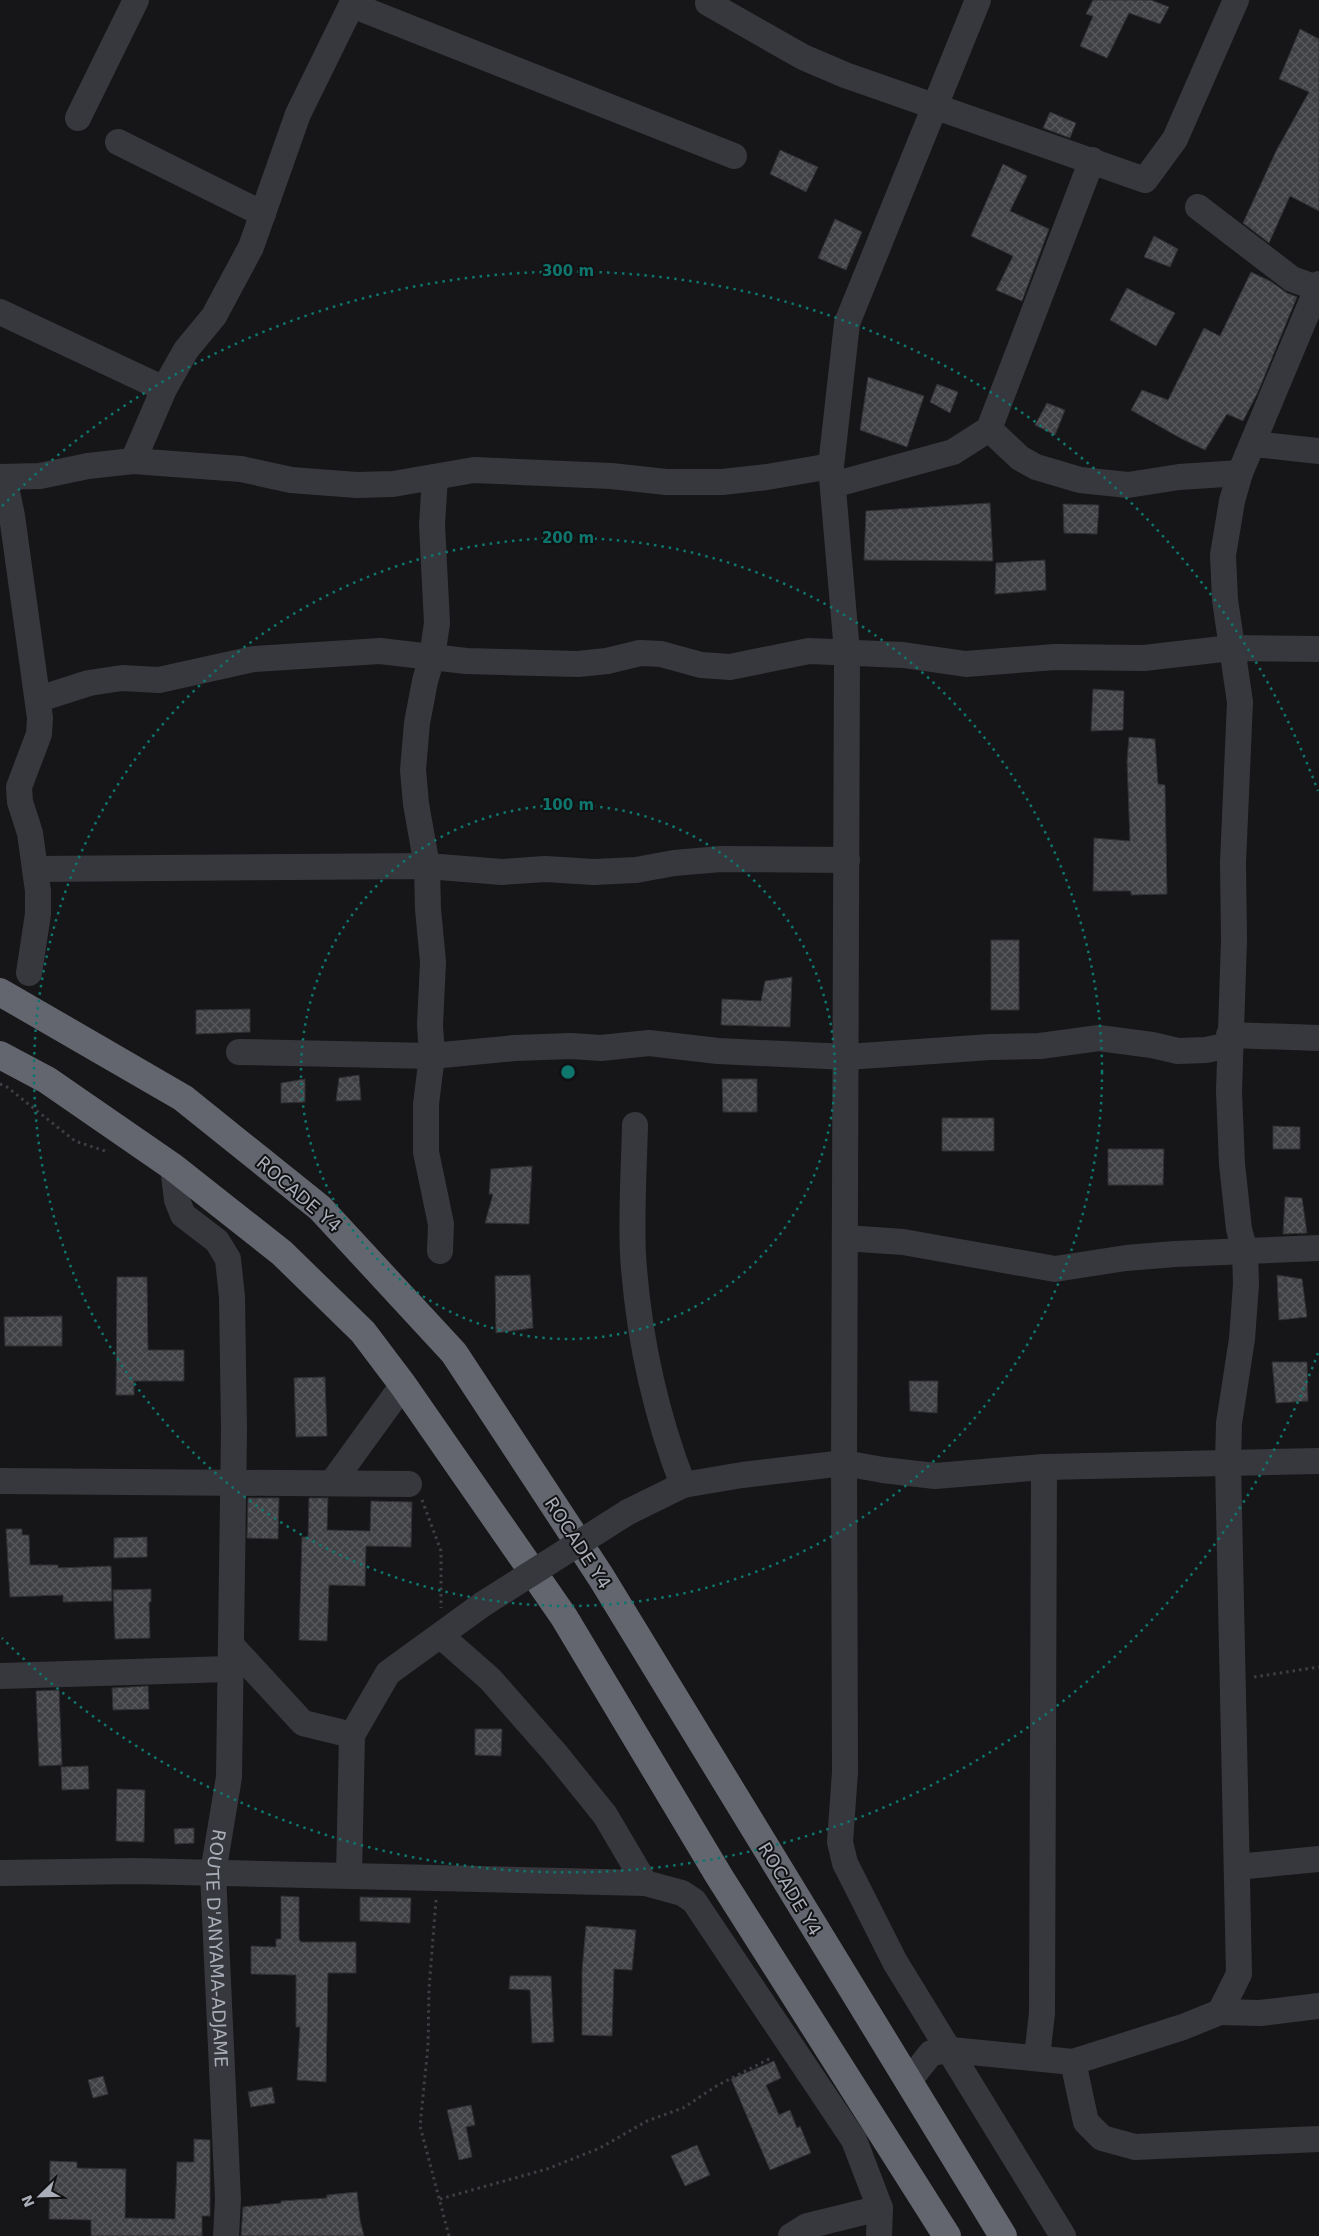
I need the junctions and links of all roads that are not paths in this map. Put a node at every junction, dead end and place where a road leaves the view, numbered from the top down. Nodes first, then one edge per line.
1 (136, 0) edge
2 (978, 0) edge
3 (1236, 0) edge
4 (708, 2) dead end
5 (353, 3) edge
6 (934, 106) junction
7 (78, 118) dead end
8 (118, 142) dead end
9 (734, 156) dead end
10 (1092, 160) junction
11 (1198, 207) dead end
12 (263, 214) junction
13 (1318, 286) edge
14 (0, 312) edge
15 (164, 389) junction
16 (989, 429) junction
17 (1254, 444) junction
18 (1319, 451) edge
19 (133, 461) junction
20 (1240, 473) junction
21 (832, 476) junction
22 (2, 477) edge
23 (435, 477) junction
24 (1231, 648) junction
25 (1319, 649) edge
26 (847, 652) junction
27 (432, 657) junction
28 (39, 699) junction
29 (847, 860) junction
30 (428, 866) junction
31 (35, 869) junction
32 (29, 973) dead end
33 (0, 992) edge
34 (1319, 1038) edge
35 (1229, 1040) junction
36 (239, 1052) dead end
37 (0, 1055) edge
38 (432, 1056) junction
39 (847, 1057) junction
40 (635, 1125) dead end
41 (173, 1167) junction
42 (846, 1238) junction
43 (1319, 1248) edge
44 (440, 1251) dead end
45 (1245, 1252) junction
46 (403, 1385) junction
47 (1228, 1462) junction
48 (1319, 1462) edge
49 (844, 1463) junction
50 (1044, 1466) junction
51 (0, 1481) edge
52 (234, 1482) junction
53 (332, 1483) junction
54 (410, 1484) road end
55 (683, 1485) junction
56 (441, 1636) junction
57 (231, 1657) junction
58 (0, 1676) edge
59 (352, 1736) junction
60 (1319, 1859) edge
61 (1237, 1867) junction
62 (0, 1873) edge
63 (213, 1873) junction
64 (348, 1875) junction
65 (645, 1883) junction
66 (1319, 2006) edge
67 (1220, 2012) junction
68 (950, 2050) junction
69 (1037, 2057) junction
70 (1074, 2062) junction
71 (908, 2082) junction
72 (1319, 2139) edge
73 (880, 2208) junction
74 (226, 2236) edge
75 (791, 2236) edge
76 (879, 2236) edge
77 (948, 2236) edge
78 (1003, 2236) edge
79 (1063, 2236) edge

1 - 7 street
2 - 6 street
3 - 10 street
4 - 6 street
5 - 9 street
5 - 12 street
6 - 10 street
6 - 21 street
8 - 12 street
10 - 16 street
11 - 13 street
12 - 15 street
13 - 17 street
14 - 15 street
15 - 19 street
16 - 20 street
16 - 21 street
17 - 18 street
17 - 20 street
19 - 22 street
19 - 23 street
20 - 24 street
21 - 23 street
21 - 26 street
22 - 28 street
23 - 27 street
24 - 25 street
24 - 26 street
24 - 35 street
26 - 27 street
26 - 29 street
27 - 28 street
27 - 30 street
28 - 31 street
29 - 30 street
29 - 39 street
30 - 31 street
30 - 38 street
31 - 32 street
33 - 71 highway, ROCADE Y4
34 - 35 street
35 - 39 street
35 - 45 street
36 - 38 street
37 - 41 highway
38 - 39 street
38 - 44 street
39 - 42 street
40 - 55 street
41 - 46 highway
41 - 52 street, ROUTE D'ANYAMA-ADJAME
42 - 45 street
42 - 49 street
43 - 45 street
45 - 47 street
46 - 53 street
46 - 77 highway
47 - 48 street
47 - 50 street
47 - 61 street
49 - 50 street
49 - 55 street
49 - 68 street
50 - 69 street
51 - 52 street
52 - 53 street
52 - 57 street, ROUTE D'ANYAMA-ADJAME
53 - 54 street
55 - 56 street, bridge
56 - 59 street
56 - 65 street
57 - 58 street
57 - 59 street
57 - 63 street, ROUTE D'ANYAMA-ADJAME
59 - 64 street
60 - 61 street
61 - 67 street
62 - 63 street
63 - 64 street
63 - 74 street, ROUTE D'ANYAMA-ADJAME
64 - 65 street
65 - 73 street
66 - 67 street
67 - 70 street
68 - 69 street
68 - 71 street
68 - 79 street
69 - 70 street
70 - 72 street
71 - 78 highway, ROCADE Y4
73 - 75 street
73 - 76 street

